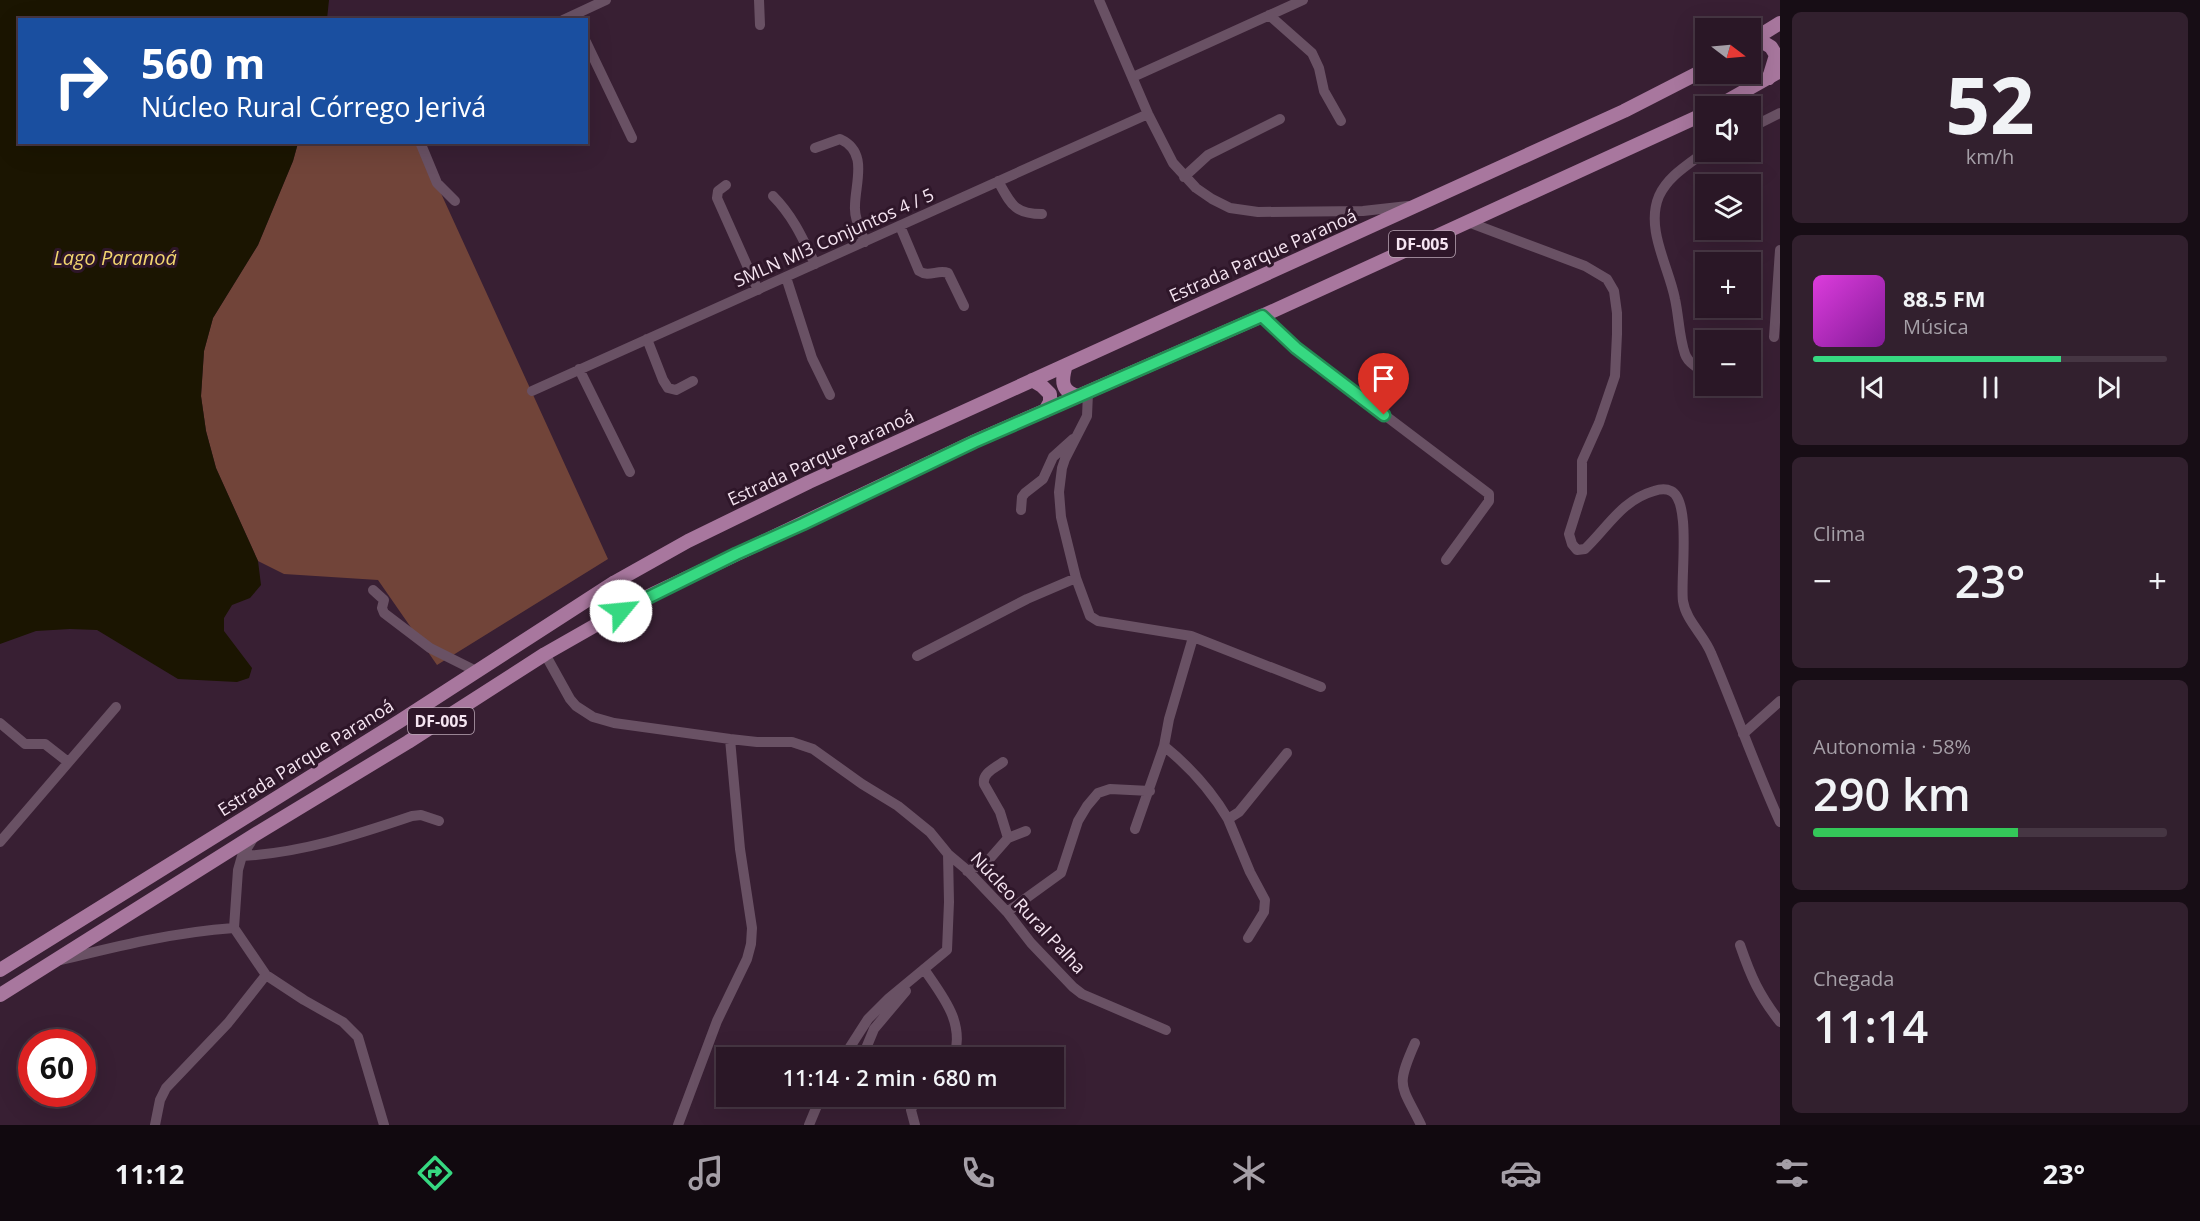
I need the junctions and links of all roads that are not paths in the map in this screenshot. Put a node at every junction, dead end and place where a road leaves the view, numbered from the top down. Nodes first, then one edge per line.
1 (759, 0) edge
2 (1099, 0) edge
3 (1303, 0) edge
4 (603, 1) edge
5 (1269, 15) junction
6 (571, 18) edge
7 (1780, 23) edge
8 (760, 25) dead end
9 (1761, 35) edge
10 (1761, 43) edge
11 (588, 46) edge
12 (1695, 75) edge
13 (1774, 75) edge
14 (1133, 77) junction
15 (1736, 96) edge
16 (1780, 113) edge
17 (1148, 114) junction
18 (1695, 118) edge
19 (1280, 119) dead end
20 (1341, 121) dead end
21 (1761, 122) edge
22 (632, 138) dead end
23 (421, 144) edge
24 (815, 148) dead end
25 (1695, 160) edge
26 (1184, 177) junction
27 (998, 181) junction
28 (726, 185) dead end
29 (772, 196) dead end
30 (455, 201) dead end
31 (1420, 205) junction
32 (1363, 211) junction
33 (1042, 214) dead end
34 (1468, 222) junction
35 (900, 226) junction
36 (1366, 229) junction
37 (865, 242) junction
38 (1780, 250) edge
39 (815, 264) junction
40 (786, 277) junction
41 (758, 290) junction
42 (964, 306) dead end
43 (1262, 316) junction
44 (1774, 337) dead end
45 (647, 339) junction
46 (1066, 365) junction
47 (1695, 365) edge
48 (579, 369) junction
49 (1032, 380) junction
50 (693, 381) dead end
51 (532, 391) dead end
52 (830, 395) dead end
53 (1083, 395) junction
54 (1045, 411) junction
55 (1077, 435) junction
56 (630, 472) dead end
57 (1021, 510) dead end
58 (1446, 560) dead end
59 (1076, 578) junction
60 (373, 590) dead end
61 (1191, 636) junction
62 (545, 654) junction
63 (917, 656) dead end
64 (476, 671) junction
65 (1321, 687) dead end
66 (1780, 701) edge
67 (116, 706) dead end
68 (400, 721) junction
69 (0, 723) edge
70 (1743, 734) junction
71 (730, 739) junction
72 (408, 742) junction
73 (1164, 746) junction
74 (1287, 753) dead end
75 (68, 762) junction
76 (1003, 762) dead end
77 (1150, 791) junction
78 (1228, 819) junction
79 (439, 821) dead end
80 (1780, 822) edge
81 (1135, 829) dead end
82 (1026, 831) dead end
83 (256, 834) junction
84 (1008, 838) junction
85 (0, 843) edge
86 (948, 854) junction
87 (242, 856) junction
88 (967, 871) junction
89 (1007, 912) junction
90 (234, 928) junction
91 (1248, 938) dead end
92 (1740, 945) dead end
93 (54, 961) junction
94 (924, 969) junction
95 (0, 970) edge
96 (266, 975) junction
97 (912, 980) junction
98 (0, 995) edge
99 (1780, 1022) edge
100 (1166, 1030) dead end
101 (1415, 1043) dead end
102 (850, 1047) edge
103 (867, 1047) edge
104 (956, 1047) edge
105 (816, 1107) edge
106 (912, 1107) edge
107 (155, 1125) edge
108 (384, 1125) edge
109 (678, 1125) edge
110 (809, 1125) edge
111 (915, 1125) edge
112 (1421, 1125) edge

1 - 8 street
2 - 14 street
3 - 5 street
4 - 6 street
5 - 14 street
5 - 20 street
7 - 9 main road
10 - 13 main road
11 - 22 street
12 - 31 main road, Estrada Parque Paranoá / DF-005
13 - 15 main road
14 - 17 street
16 - 21 street
17 - 26 street
17 - 27 street, SMLN MI3 Conjuntos 4 / 5
18 - 34 main road, DF-005
19 - 26 street
23 - 30 street
24 - 37 street
25 - 47 street
26 - 32 street
27 - 33 street
27 - 35 street, SMLN MI3 Conjuntos 4 / 5
28 - 41 street
29 - 39 street
31 - 32 street
31 - 36 main road, Estrada Parque Paranoá / DF-005
32 - 36 street
34 - 43 main road, DF-005
34 - 70 street
35 - 37 street, SMLN MI3 Conjuntos 4 / 5
35 - 42 street
36 - 46 main road, Estrada Parque Paranoá / DF-005
37 - 39 street, SMLN MI3 Conjuntos 4 / 5
38 - 44 street
39 - 40 street, SMLN MI3 Conjuntos 4 / 5
40 - 41 street, SMLN MI3 Conjuntos 4 / 5
40 - 52 street
41 - 45 street, SMLN MI3 Conjuntos 4 / 5
43 - 53 main road, DF-005
43 - 58 street
45 - 48 street, SMLN MI3 Conjuntos 4 / 5
45 - 50 street
46 - 49 main road, Estrada Parque Paranoá / DF-005
46 - 53 main road
48 - 51 street, SMLN MI3 Conjuntos 4 / 5
48 - 56 street
49 - 54 main road
49 - 64 main road, Estrada Parque Paranoá / DF-005
53 - 54 main road, DF-005
53 - 55 street
54 - 62 main road, DF-005
55 - 57 street
55 - 59 street
59 - 61 street
59 - 63 street
60 - 64 street
61 - 65 street
61 - 73 street
62 - 71 street
62 - 72 main road, DF-005
64 - 68 main road, Estrada Parque Paranoá / DF-005
66 - 70 street
67 - 75 street
68 - 72 main road
68 - 95 main road, Estrada Parque Paranoá / DF-005
69 - 75 street
70 - 80 street
71 - 86 street
71 - 109 street
72 - 83 main road, DF-005
73 - 77 street
73 - 78 street
74 - 78 street
75 - 85 street
76 - 84 street
77 - 81 street
77 - 89 street
78 - 91 street
79 - 87 street
82 - 84 street
83 - 87 street
83 - 93 main road, DF-005
84 - 88 street
86 - 88 street, Núcleo Rural Palha
86 - 94 street, Núcleo Rural Palha
87 - 90 street
88 - 89 street, Núcleo Rural Palha
89 - 100 street, Núcleo Rural Palha
90 - 93 street
90 - 96 street
92 - 99 street
93 - 98 main road, DF-005
94 - 97 street, Núcleo Rural Palha
94 - 104 street
96 - 107 street
96 - 108 street
97 - 102 street, Núcleo Rural Palha
97 - 103 street
101 - 112 street
105 - 110 street
106 - 111 street

